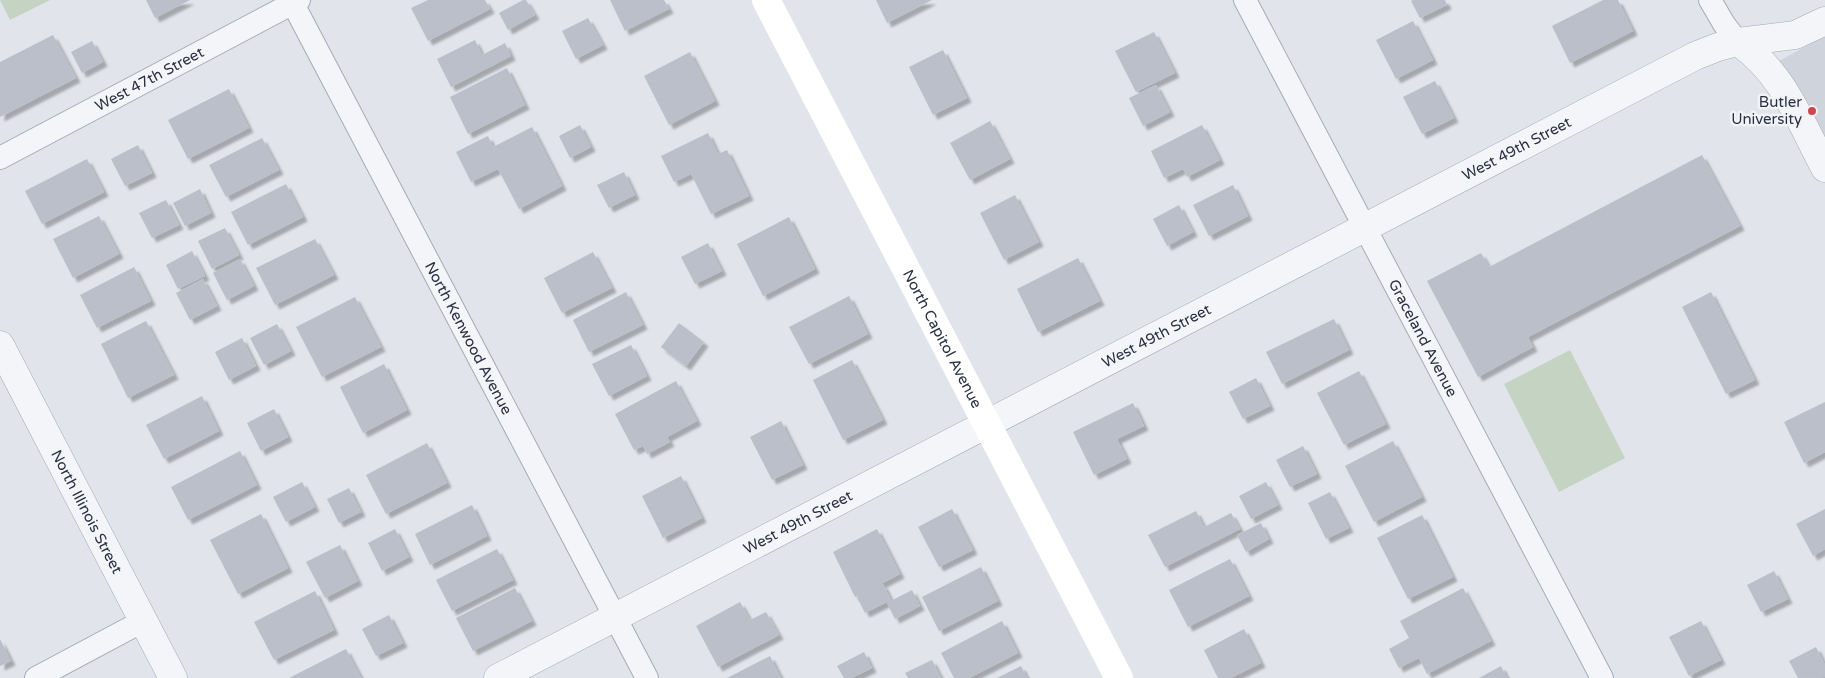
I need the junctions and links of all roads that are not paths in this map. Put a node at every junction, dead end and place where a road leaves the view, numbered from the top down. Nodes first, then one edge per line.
1 (766, 0) edge
2 (1245, 0) edge
3 (1710, 0) edge
4 (294, 1) edge
5 (1825, 21) edge
6 (1738, 42) junction
7 (0, 158) edge
8 (1825, 168) edge
9 (1365, 228) junction
10 (0, 345) edge
11 (987, 424) junction
12 (615, 618) junction
13 (143, 621) junction
14 (36, 678) edge
15 (173, 678) edge
16 (498, 678) edge
17 (647, 678) edge
18 (1119, 678) edge
19 (1602, 678) edge

1 - 11 main road, North Capitol Avenue
2 - 9 street, Graceland Avenue
3 - 6 street
4 - 7 street, West 47th Street
4 - 12 street, North Kenwood Avenue
5 - 6 street, West 49th Street
6 - 8 street
6 - 9 street, West 49th Street
9 - 11 street, West 49th Street
9 - 19 street, Graceland Avenue
10 - 13 street, North Illinois Street
11 - 12 street, West 49th Street
11 - 18 main road, North Capitol Avenue
12 - 16 street, West 49th Street
12 - 17 street, North Kenwood Avenue
13 - 14 street
13 - 15 street, North Illinois Street

